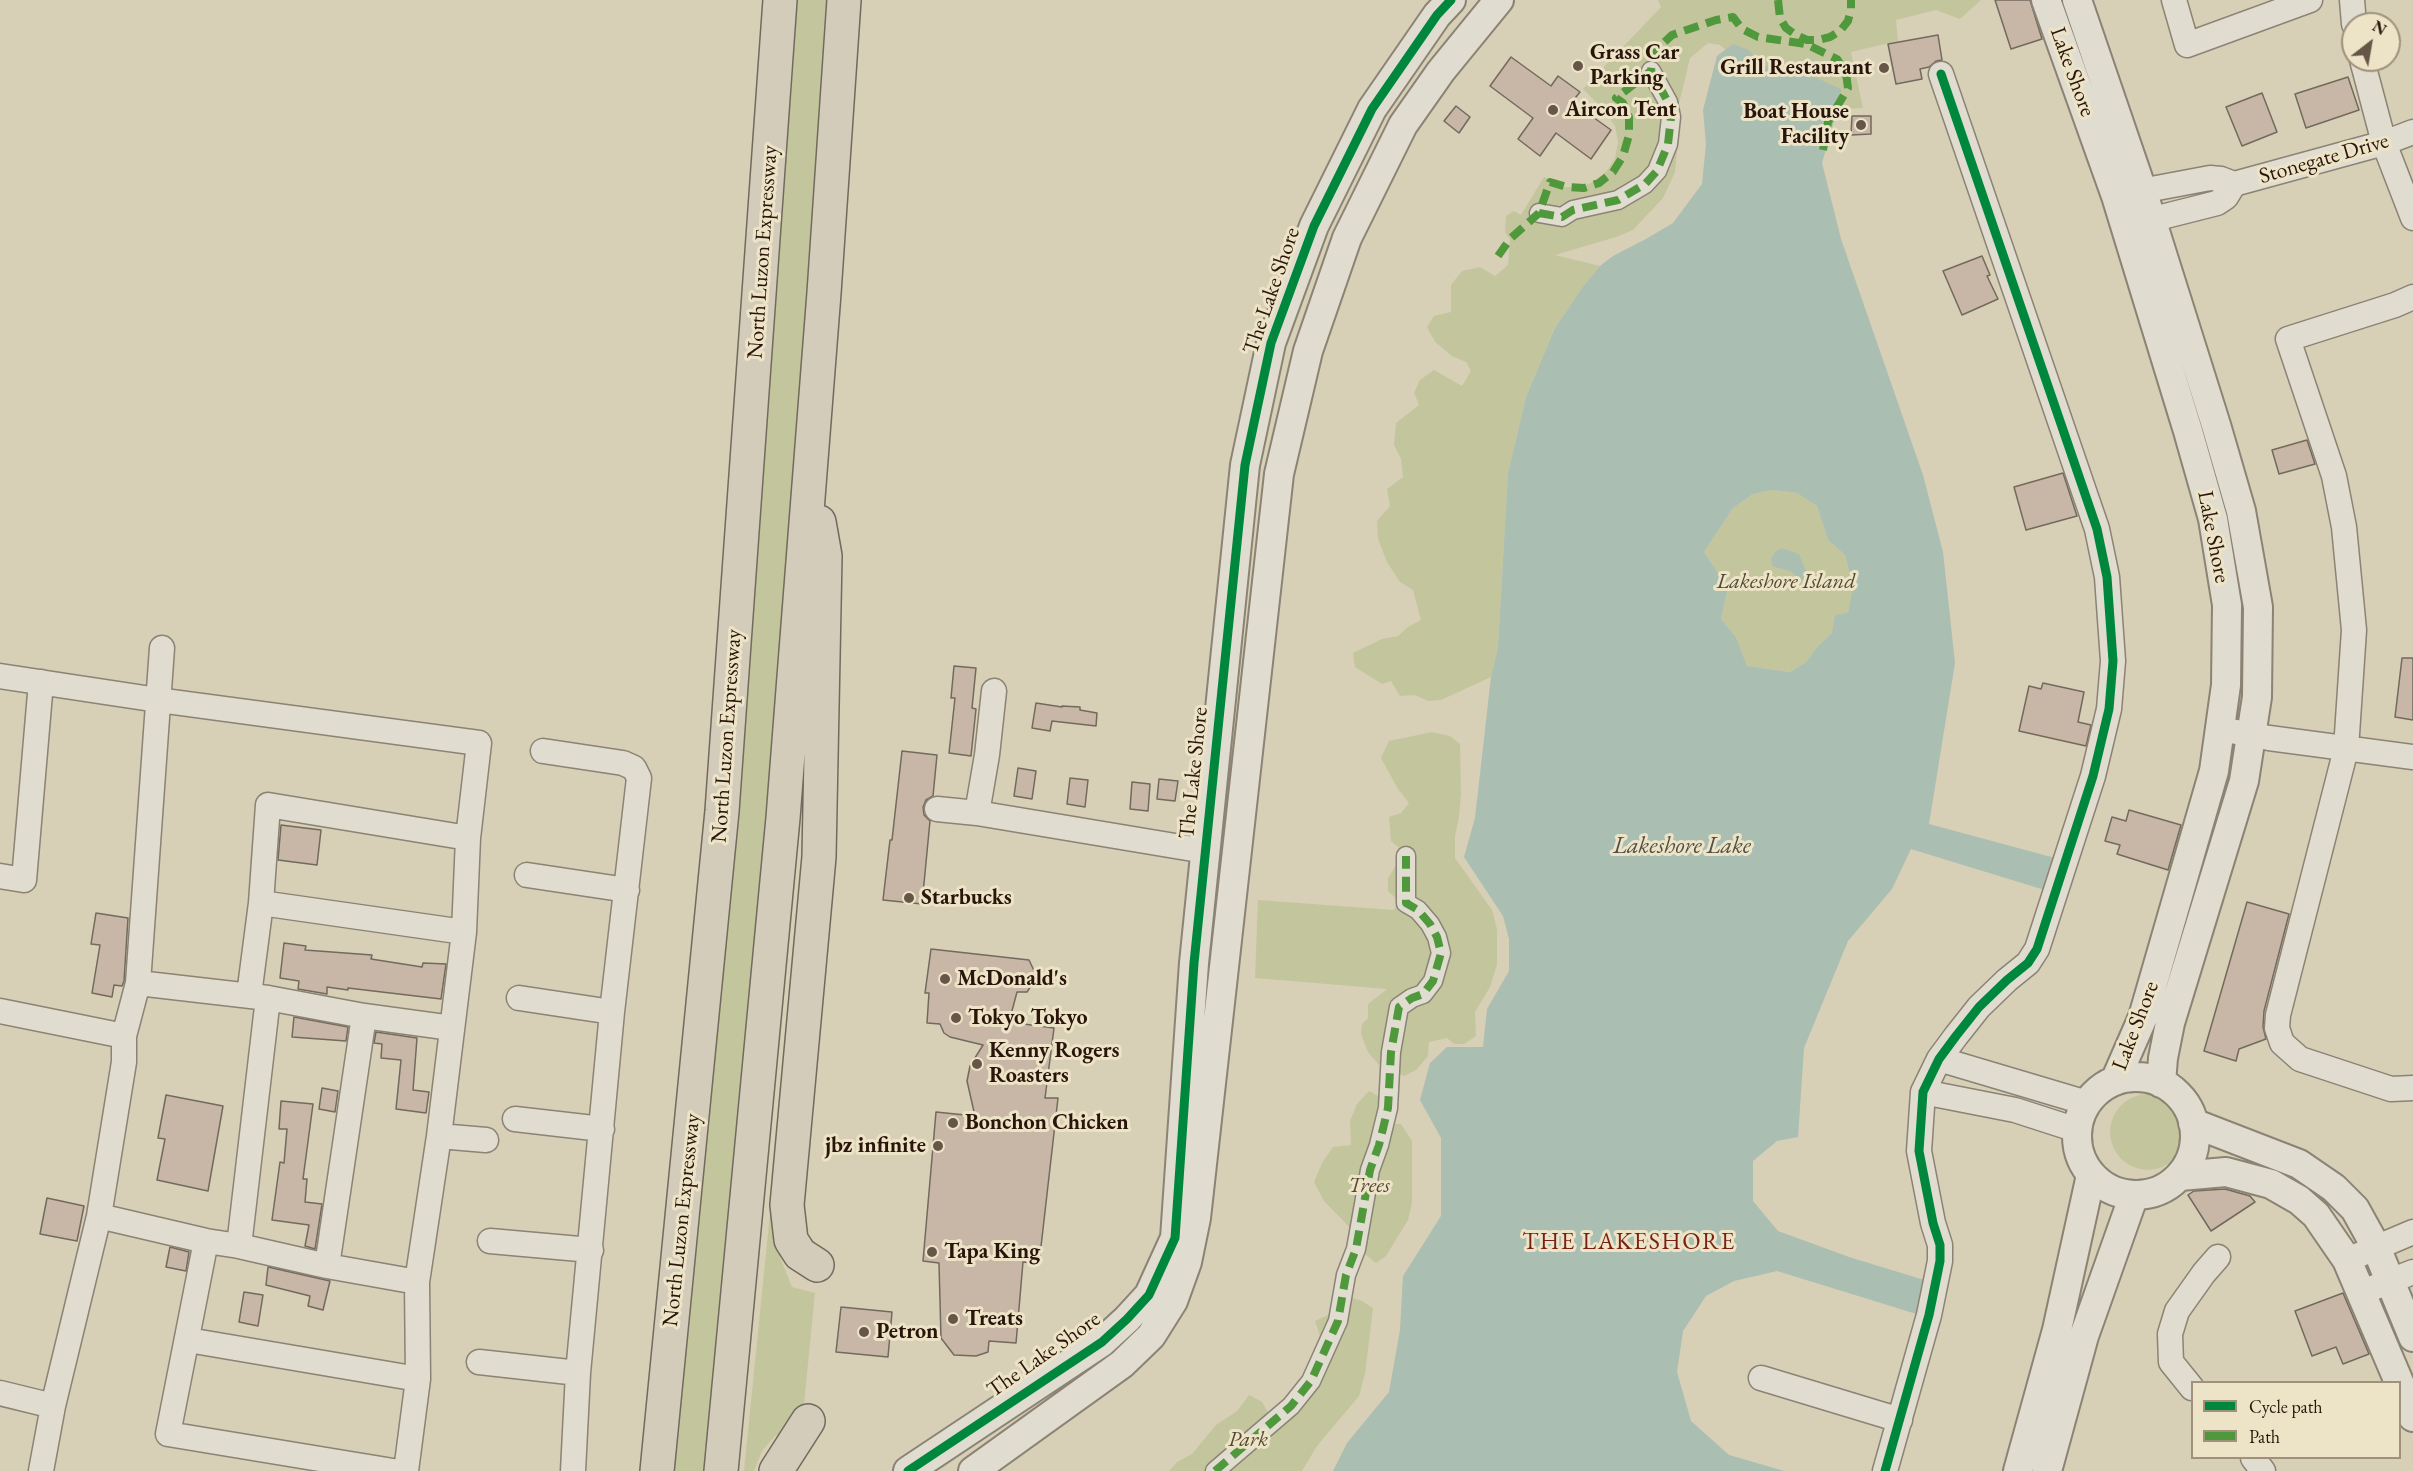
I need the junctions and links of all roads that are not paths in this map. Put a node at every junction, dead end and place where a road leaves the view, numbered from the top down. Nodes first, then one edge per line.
1 (780, 0) edge
2 (844, 0) edge
3 (1499, 0) edge
4 (2046, 0) edge
5 (2077, 0) edge
6 (2174, 0) edge
7 (2310, 0) edge
8 (1444, 8) edge
9 (1468, 38) junction
10 (1651, 71) dead end
11 (2365, 72) edge
12 (1941, 74) dead end
13 (2413, 132) edge
14 (2385, 143) junction
15 (2234, 184) junction
16 (2139, 191) junction
17 (1539, 213) dead end
18 (2413, 218) edge
19 (2147, 220) junction
20 (2413, 297) edge
21 (809, 470) junction
22 (162, 648) dead end
23 (0, 676) edge
24 (41, 682) junction
25 (994, 692) dead end
26 (158, 700) junction
27 (2220, 729) junction
28 (2252, 734) junction
29 (2346, 749) junction
30 (543, 751) dead end
31 (2413, 757) edge
32 (937, 809) dead end
33 (977, 813) junction
34 (468, 838) junction
35 (1205, 851) junction
36 (1406, 856) dead end
37 (527, 875) dead end
38 (0, 876) edge
39 (627, 890) junction
40 (261, 903) junction
41 (464, 932) junction
42 (1196, 941) junction
43 (1226, 945) junction
44 (138, 983) junction
45 (258, 997) junction
46 (519, 998) dead end
47 (0, 1011) edge
48 (612, 1012) junction
49 (364, 1016) junction
50 (452, 1028) junction
51 (124, 1036) junction
52 (1939, 1059) junction
53 (2115, 1081) junction
54 (2161, 1083) junction
55 (2413, 1088) edge
56 (1923, 1092) junction
57 (2046, 1092) junction
58 (2087, 1102) junction
59 (515, 1119) dead end
60 (2041, 1119) junction
61 (2193, 1123) junction
62 (602, 1129) junction
63 (2077, 1130) junction
64 (439, 1136) junction
65 (486, 1140) dead end
66 (2091, 1175) junction
67 (2180, 1176) junction
68 (2134, 1196) junction
69 (99, 1216) junction
70 (2394, 1240) edge
71 (206, 1241) junction
72 (490, 1241) dead end
73 (238, 1246) junction
74 (591, 1250) junction
75 (2218, 1257) dead end
76 (2348, 1260) junction
77 (817, 1265) dead end
78 (327, 1266) junction
79 (2404, 1276) edge
80 (417, 1282) junction
81 (2363, 1292) junction
82 (2413, 1337) edge
83 (188, 1340) junction
84 (479, 1362) dead end
85 (578, 1373) junction
86 (1761, 1378) dead end
87 (418, 1379) junction
88 (2398, 1381) edge
89 (2191, 1386) edge
90 (2401, 1388) edge
91 (0, 1393) edge
92 (1019, 1396) junction
93 (53, 1406) junction
94 (2413, 1417) edge
95 (1900, 1420) junction
96 (808, 1421) dead end
97 (1039, 1424) junction
98 (2254, 1459) edge
99 (41, 1471) edge
100 (393, 1471) edge
101 (406, 1471) edge
102 (573, 1471) edge
103 (657, 1471) edge
104 (721, 1471) edge
105 (776, 1471) edge
106 (908, 1471) edge
107 (973, 1471) edge
108 (1215, 1471) edge
109 (1885, 1471) edge
110 (2018, 1471) edge
111 (2047, 1471) edge
112 (2263, 1471) edge

1 - 103 highway, North Luzon Expressway
2 - 21 highway
3 - 9 street
4 - 16 street, Lake Shore
5 - 16 street, Lake Shore
6 - 7 street
8 - 9 street
8 - 35 street, The Lake Shore
9 - 43 street
10 - 17 street
11 - 14 street
12 - 52 street
13 - 14 street, Stonegate Drive
14 - 15 street, Stonegate Drive
14 - 18 street
15 - 16 street, Stonegate Drive
15 - 19 street, Stonegate Drive
16 - 19 street, Lake Shore
19 - 27 street, Lake Shore
19 - 28 street, Lake Shore
20 - 29 street
21 - 77 highway
21 - 104 highway
22 - 26 street
23 - 24 street
24 - 26 street
24 - 38 street
25 - 33 street
26 - 34 street
26 - 44 street
27 - 28 street
27 - 53 street, Lake Shore
28 - 29 street
28 - 54 street, Lake Shore
29 - 31 street
29 - 55 street
30 - 39 street
32 - 33 street
33 - 35 street
34 - 40 street
34 - 41 street
35 - 42 street, The Lake Shore
36 - 108 street
37 - 39 street
39 - 48 street
40 - 41 street
40 - 45 street
41 - 50 street
42 - 43 street
42 - 92 street, The Lake Shore
43 - 97 street
44 - 45 street
44 - 51 street
45 - 49 street
45 - 73 street
46 - 48 street
47 - 51 street
48 - 62 street
49 - 50 street
49 - 78 street
50 - 64 street
51 - 69 street
52 - 56 street
52 - 57 street
53 - 54 street
53 - 58 street
54 - 61 street
56 - 60 street
56 - 95 street
57 - 58 street
57 - 60 street
58 - 63 street
59 - 62 street
60 - 63 street
61 - 67 street
61 - 70 street
62 - 74 street
63 - 66 street
64 - 65 street
64 - 80 street
66 - 68 street
66 - 110 street
67 - 68 street
67 - 76 street
68 - 111 street
69 - 71 street
69 - 93 street
70 - 76 street
70 - 79 street
71 - 73 street
71 - 83 street
72 - 74 street
73 - 78 street
74 - 85 street
75 - 89 street
76 - 81 street
78 - 80 street
79 - 81 street
79 - 82 street
80 - 87 street
81 - 88 street
83 - 87 street
83 - 100 street
84 - 85 street
85 - 102 street
86 - 95 street
87 - 101 street
90 - 94 street
91 - 93 street
92 - 97 street
92 - 106 street, The Lake Shore
93 - 99 street
95 - 109 street
96 - 105 highway
97 - 107 street
98 - 112 street

